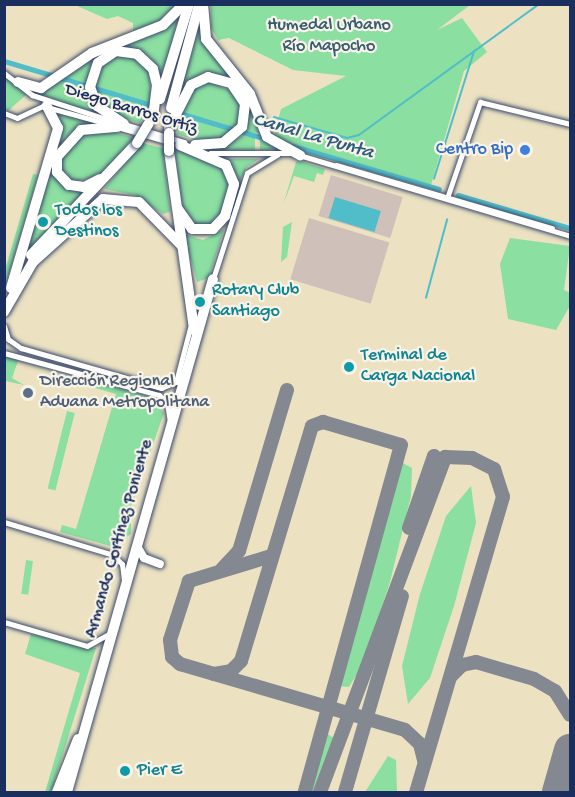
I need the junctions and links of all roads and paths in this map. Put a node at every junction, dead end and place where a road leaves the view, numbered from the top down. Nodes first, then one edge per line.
1 (184, 4) edge
2 (189, 4) edge
3 (201, 4) edge
4 (4, 73) edge
5 (18, 82) junction
6 (47, 106) junction
7 (4, 113) edge
8 (151, 119) junction
9 (570, 124) edge
10 (121, 126) junction
11 (169, 131) junction
12 (180, 146) junction
13 (195, 146) junction
14 (284, 150) junction
15 (259, 154) junction
16 (300, 155) joint
17 (120, 165) junction
18 (170, 184) junction
19 (446, 200) junction
20 (570, 235) edge
21 (182, 246) junction
22 (188, 272) junction
23 (213, 279) junction
24 (193, 305) junction
25 (6, 308) edge
26 (4, 326) edge
27 (4, 353) edge
28 (191, 354) junction
29 (170, 424) junction
30 (4, 522) edge
31 (136, 542) junction
32 (150, 561) junction
33 (160, 564) dead end
34 (125, 577) junction
35 (4, 622) edge
36 (110, 632) junction
37 (81, 734) junction
38 (57, 792) edge
39 (67, 792) edge

1 - 5 highway
2 - 8 highway
3 - 11 highway
3 - 14 highway
4 - 5 street, Diego Barros Ortíz
5 - 10 street, Diego Barros Ortíz
6 - 7 street, Diego Barros Ortíz
6 - 10 street, Diego Barros Ortíz
6 - 25 highway
8 - 10 highway
8 - 17 highway, bridge
9 - 19 street
10 - 12 street, Diego Barros Ortíz
10 - 13 street, Diego Barros Ortíz
10 - 17 highway
11 - 13 highway
11 - 18 highway, bridge
12 - 15 street, Diego Barros Ortíz
12 - 18 highway
13 - 15 street, Diego Barros Ortíz
14 - 15 street, Diego Barros Ortíz
14 - 16 highway
14 - 23 street
16 - 19 street
17 - 25 highway
18 - 21 highway
19 - 20 street
21 - 22 highway
21 - 25 highway
22 - 23 highway
22 - 24 highway
23 - 28 highway
24 - 26 street
24 - 28 highway
27 - 29 street
28 - 29 highway, Armando Cortínez Poniente
29 - 31 highway, Armando Cortínez Poniente
30 - 34 street
31 - 32 street
31 - 34 highway, Armando Cortínez Poniente
32 - 33 street
32 - 34 street
34 - 36 highway, Armando Cortínez Poniente
35 - 36 street
36 - 37 highway, Armando Cortínez Poniente
37 - 38 highway, Armando Cortínez Poniente
37 - 39 highway, Armando Cortínez Poniente

